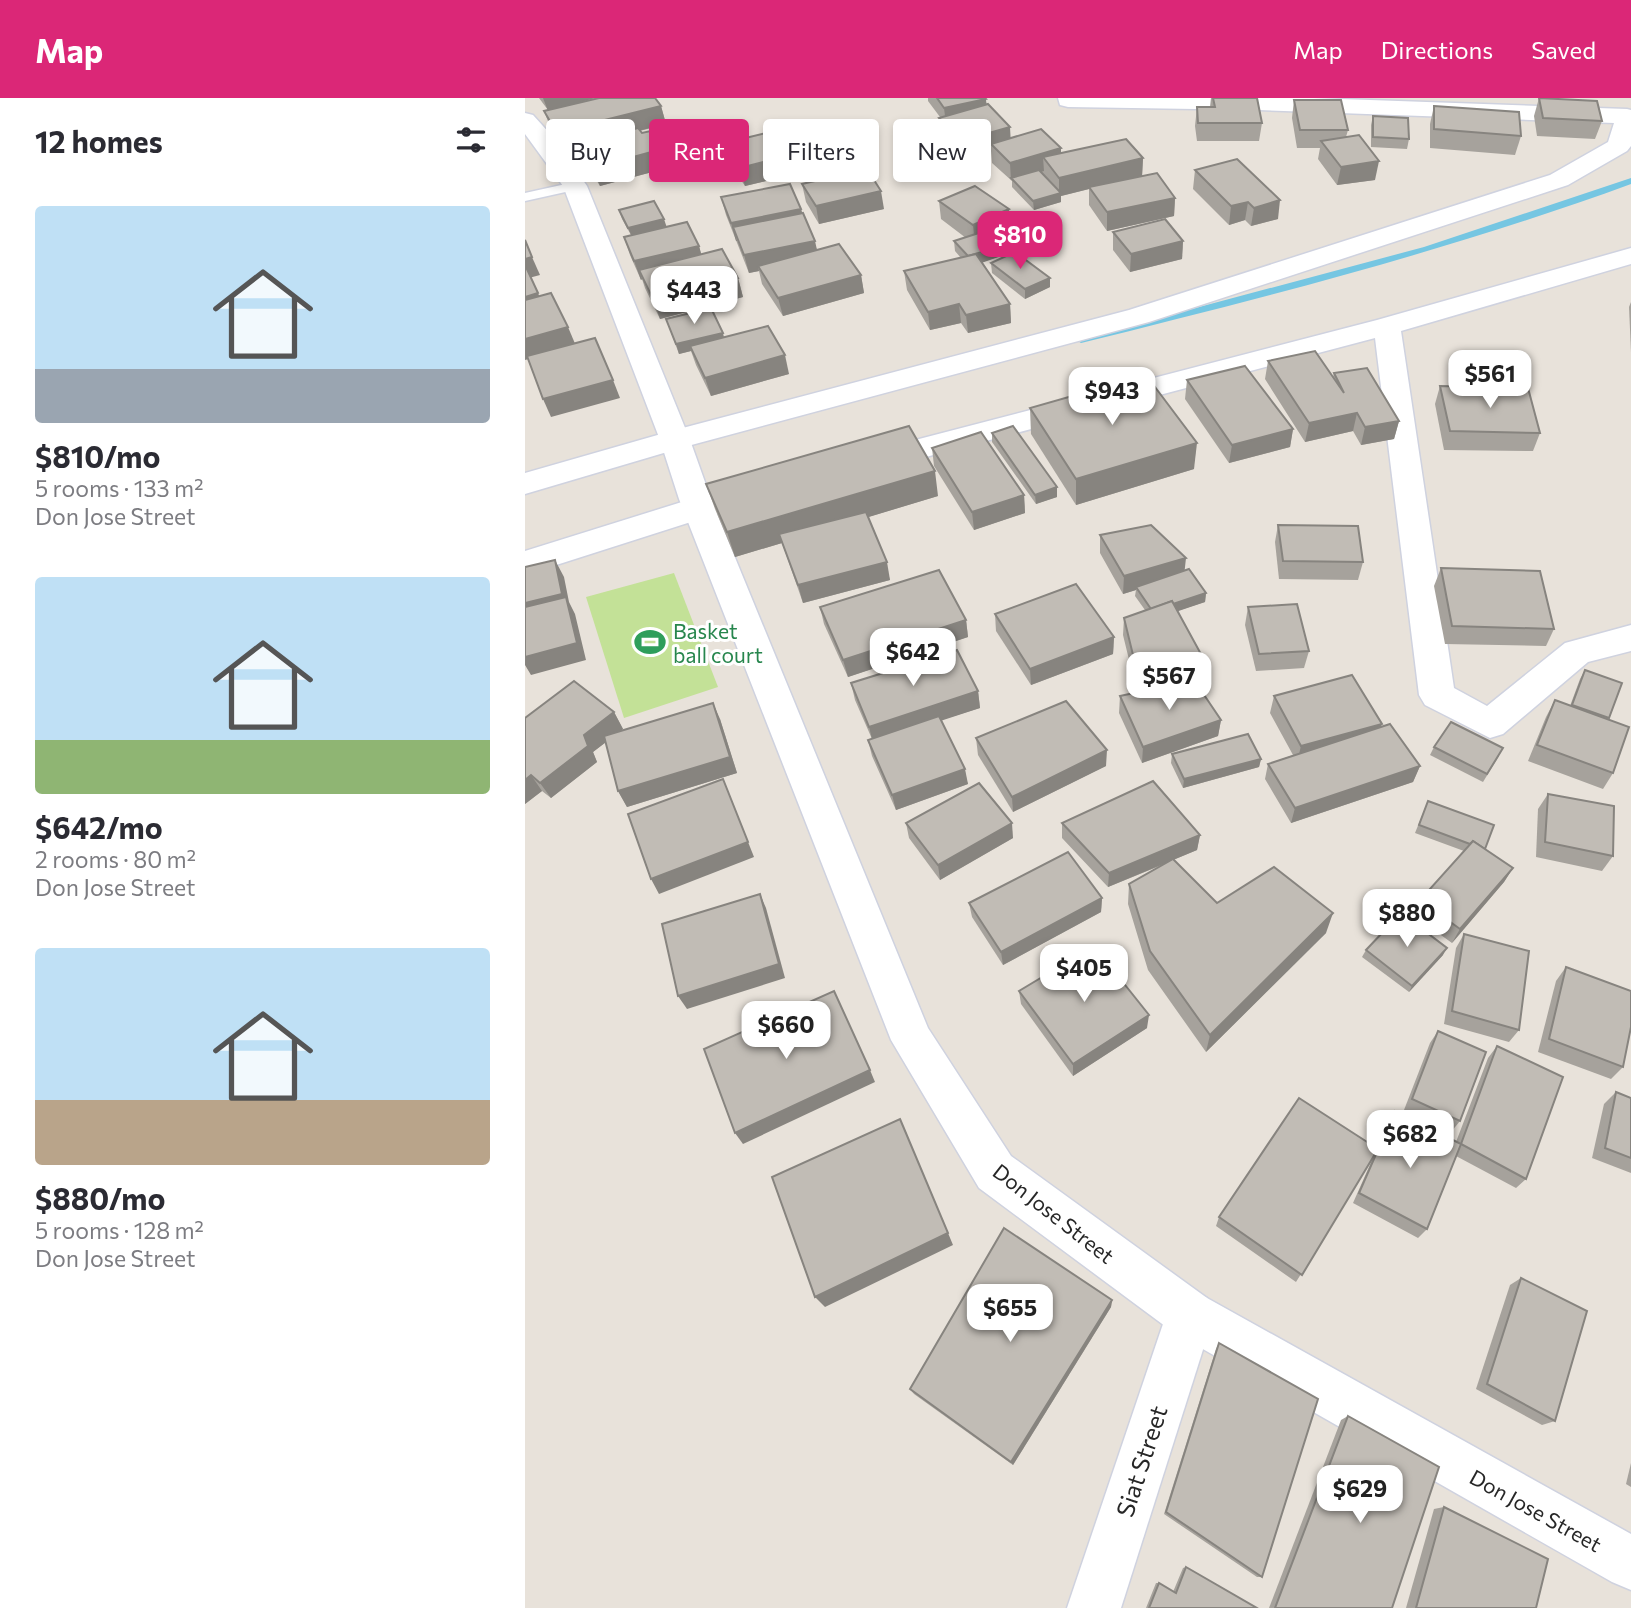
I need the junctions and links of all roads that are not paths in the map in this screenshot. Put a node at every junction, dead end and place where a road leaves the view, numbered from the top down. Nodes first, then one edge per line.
1 (1068, 100) edge
2 (1629, 113) edge
3 (525, 120) edge
4 (575, 186) junction
5 (525, 197) edge
6 (1631, 256) edge
7 (1387, 326) junction
8 (676, 442) junction
9 (846, 467) edge
10 (525, 484) edge
11 (765, 489) edge
12 (696, 503) junction
13 (525, 563) edge
14 (1631, 638) edge
15 (1190, 1315) junction
16 (1631, 1563) edge
17 (1094, 1608) edge

1 - 2 street
2 - 8 street
3 - 4 street, Don Jose Street
4 - 5 lane
4 - 8 street, Don Jose Street
6 - 7 street
7 - 9 street
7 - 14 street
8 - 10 street
8 - 12 street, Don Jose Street
11 - 12 street
12 - 13 street
12 - 15 street, Don Jose Street
15 - 16 street, Don Jose Street
15 - 17 street, Siat Street

